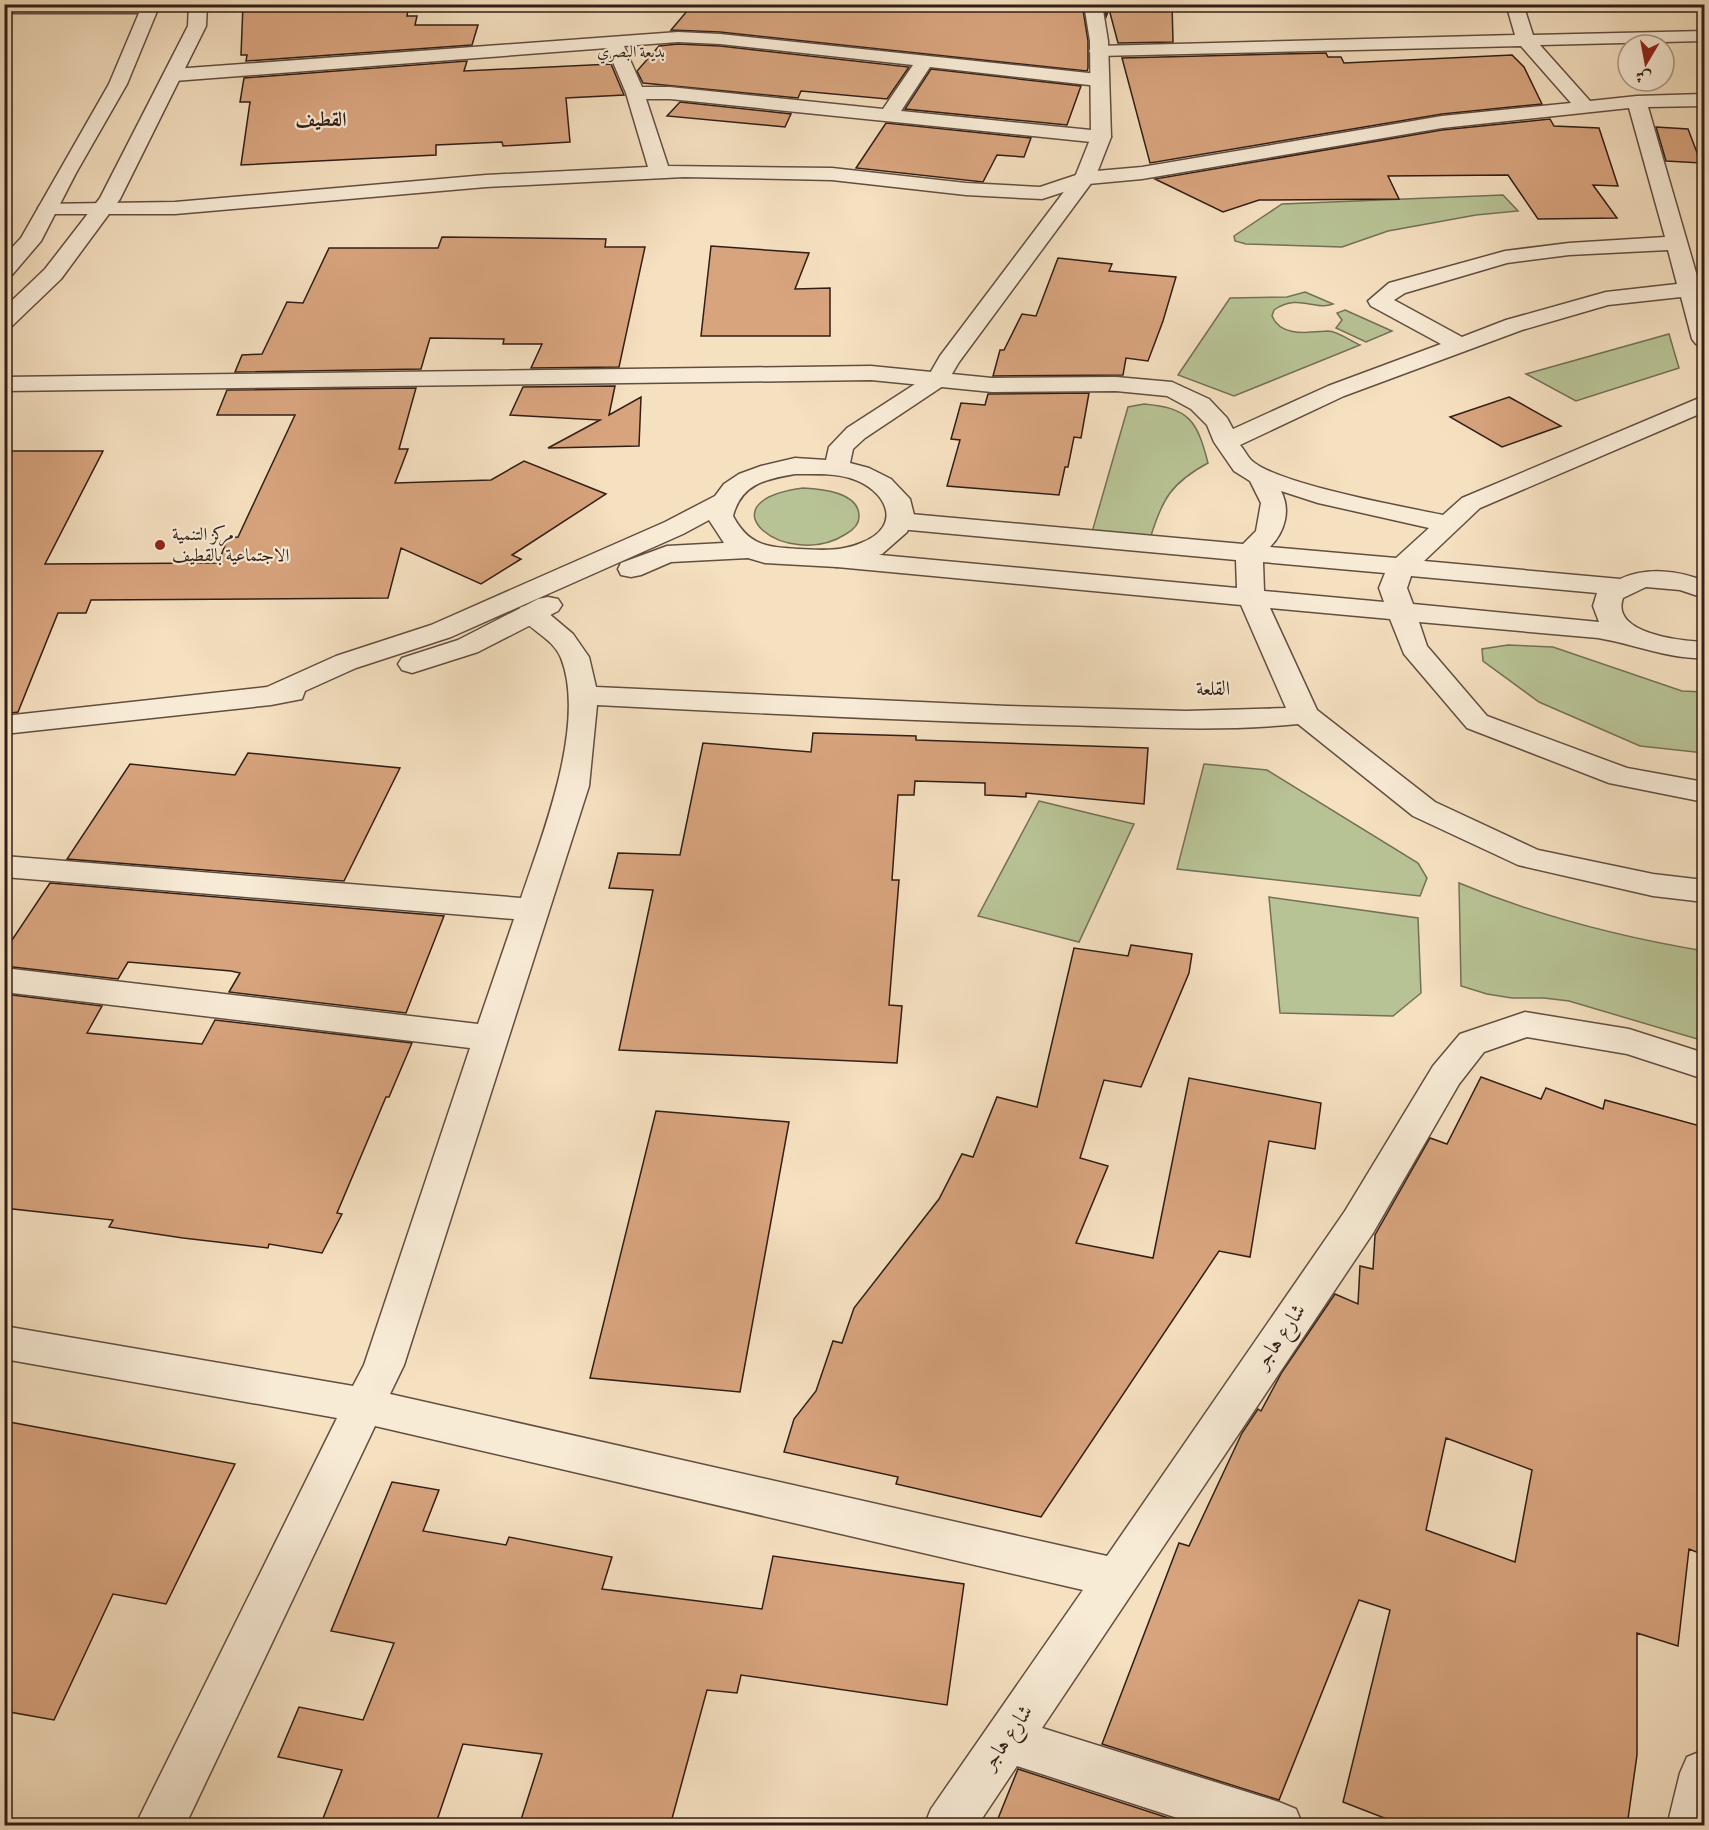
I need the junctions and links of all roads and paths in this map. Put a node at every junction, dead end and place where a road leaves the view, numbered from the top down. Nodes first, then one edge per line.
1 (198, 4) edge
2 (1093, 4) edge
3 (1514, 4) edge
4 (4, 8) edge
5 (149, 12) edge
6 (4, 23) edge
7 (1704, 36) edge
8 (1526, 41) junction
9 (613, 42) junction
10 (1098, 51) junction
11 (924, 62) junction
12 (174, 75) junction
13 (1098, 80) junction
14 (635, 93) junction
15 (1704, 100) edge
16 (1636, 102) junction
17 (1585, 107) junction
18 (889, 114) junction
19 (1101, 137) junction
20 (660, 172) junction
21 (1085, 178) junction
22 (48, 208) junction
23 (103, 208) junction
24 (1677, 243) junction
25 (4, 270) edge
26 (1697, 289) edge
27 (4, 321) edge
28 (1704, 339) edge
29 (1460, 345) junction
30 (943, 370) junction
31 (912, 377) junction
32 (4, 384) edge
33 (1704, 403) edge
34 (1227, 442) junction
35 (837, 468) junction
36 (771, 471) junction
37 (1260, 476) junction
38 (724, 501) junction
39 (899, 521) junction
40 (1447, 524) junction
41 (751, 550) junction
42 (1249, 554) junction
43 (837, 559) junction
44 (1401, 568) junction
45 (1623, 587) junction
46 (1704, 590) edge
47 (1251, 597) junction
48 (1401, 611) junction
49 (531, 613) junction
50 (1631, 635) junction
51 (1704, 650) edge
52 (583, 695) junction
53 (271, 696) junction
54 (1304, 716) junction
55 (4, 725) edge
56 (1704, 792) edge
57 (4, 866) edge
58 (1704, 891) edge
59 (534, 910) junction
60 (4, 980) edge
61 (492, 1038) junction
62 (1704, 1066) edge
63 (4, 1342) edge
64 (365, 1406) junction
65 (1117, 1578) junction
66 (1007, 1740) junction
67 (1704, 1773) edge
68 (159, 1826) edge
69 (948, 1826) edge
70 (1279, 1826) edge
71 (1691, 1826) edge

1 - 12 street
2 - 10 street
3 - 8 street
4 - 5 street
5 - 6 street
5 - 22 street
7 - 8 street
8 - 10 street
8 - 17 street
9 - 11 street
9 - 12 street
9 - 14 street
10 - 13 street
11 - 13 street
11 - 18 street
12 - 23 street
13 - 19 street
14 - 18 street
14 - 20 street
15 - 16 street
16 - 17 street
16 - 24 street
17 - 21 street
18 - 19 street
19 - 21 street
20 - 21 street
20 - 23 street
21 - 30 street
22 - 23 street
22 - 25 street
23 - 27 street
24 - 26 street
24 - 29 street
26 - 28 street
26 - 29 street
29 - 34 street
30 - 31 street
30 - 34 street
30 - 35 street
31 - 32 street
31 - 36 street
33 - 40 street
34 - 37 street
35 - 36 street
35 - 39 street
36 - 38 street
37 - 40 street
37 - 42 street
38 - 41 street
38 - 53 street
39 - 42 street
39 - 43 street
40 - 44 street
41 - 43 street
41 - 49 street
42 - 44 street
42 - 47 street
43 - 47 street
44 - 45 street
44 - 48 street
45 - 46 street
45 - 50 street
47 - 48 street
47 - 54 street
48 - 50 street
48 - 56 street
49 - 52 street
49 - 53 street
50 - 51 street
52 - 54 street
52 - 59 street
53 - 55 street
54 - 58 street
57 - 59 street
59 - 61 street
60 - 61 street
61 - 64 street
62 - 65 street, شارع هاجر
63 - 64 street
64 - 65 street
64 - 68 street
65 - 66 street, شارع هاجر
66 - 69 street, شارع هاجر
66 - 70 street
67 - 71 street

